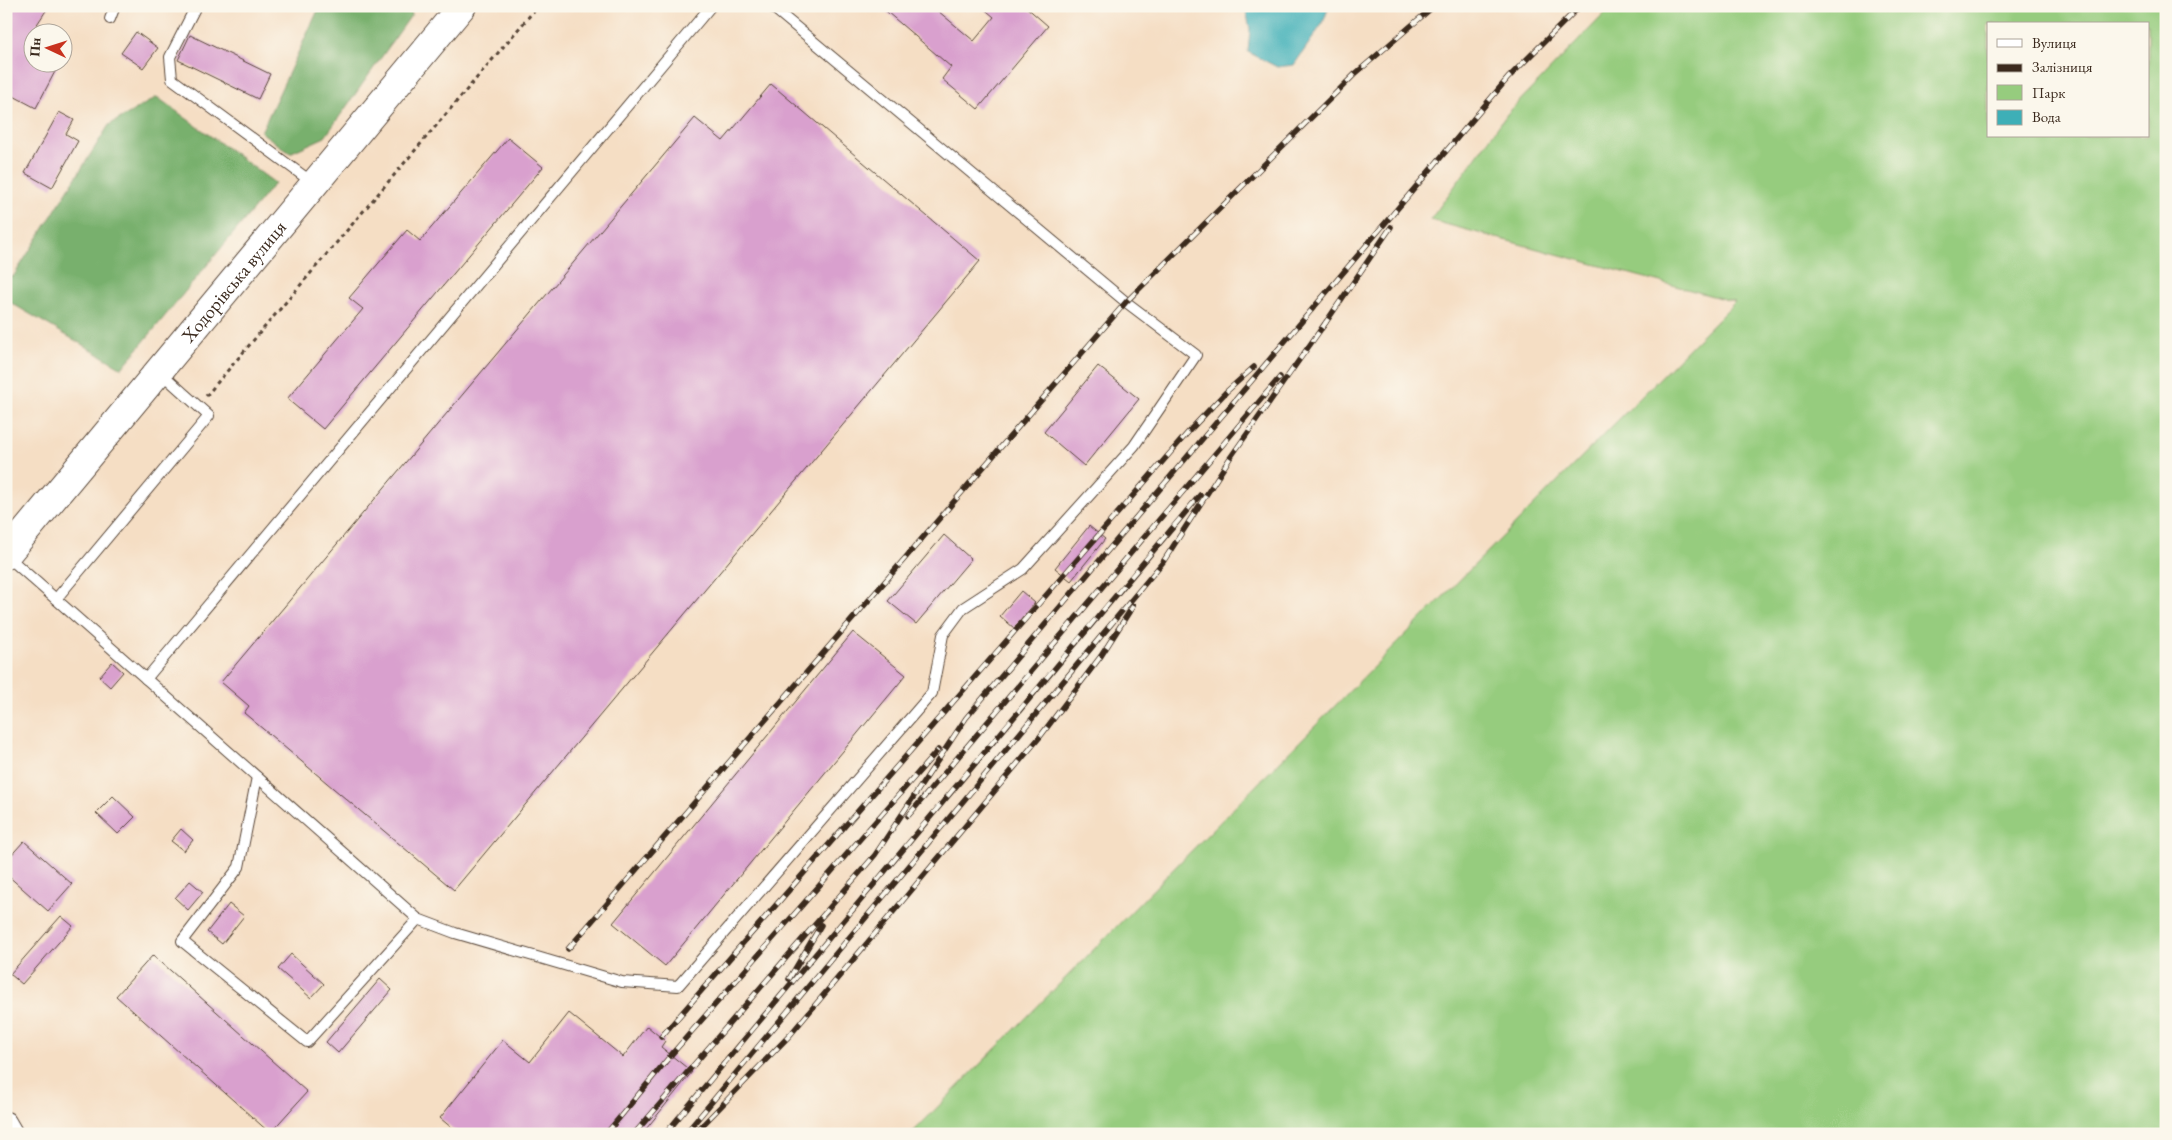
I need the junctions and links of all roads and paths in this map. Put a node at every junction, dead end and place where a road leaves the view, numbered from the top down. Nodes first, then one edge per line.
1 (115, 6) edge
2 (196, 6) edge
3 (461, 6) edge
4 (538, 6) edge
5 (711, 6) edge
6 (771, 6) edge
7 (110, 19) dead end
8 (314, 184) junction
9 (160, 372) junction
10 (197, 406) junction
11 (6, 555) edge
12 (56, 599) junction
13 (146, 679) junction
14 (257, 777) junction
15 (418, 919) junction
16 (6, 1122) edge
17 (13, 1134) edge

1 - 7 lane
2 - 8 lane
3 - 8 main road, Ходорівська вулиця
4 - 10 path
5 - 13 lane
6 - 15 lane
8 - 9 main road, Ходорівська вулиця
9 - 10 lane
9 - 11 main road, Ходорівська вулиця
10 - 12 lane
11 - 12 lane
12 - 13 lane
13 - 14 lane
14 - 15 lane
14 - 15 lane
16 - 17 street

